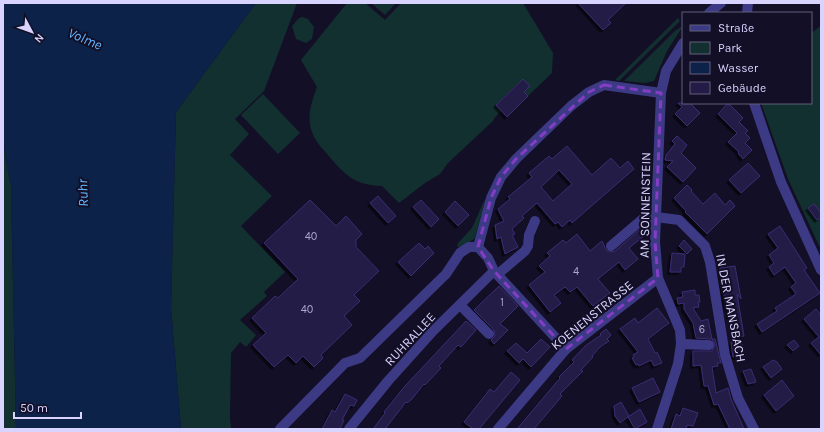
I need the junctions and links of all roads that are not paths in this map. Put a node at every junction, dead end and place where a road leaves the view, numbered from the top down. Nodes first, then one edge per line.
1 (721, 3) edge
2 (710, 12) edge
3 (682, 45) edge
4 (660, 93) junction
5 (754, 104) edge
6 (656, 217) junction
7 (535, 221) dead end
8 (611, 246) dead end
9 (478, 247) junction
10 (821, 270) edge
11 (496, 273) junction
12 (658, 278) junction
13 (460, 305) junction
14 (489, 334) dead end
15 (681, 344) junction
16 (709, 345) dead end
17 (566, 349) junction
18 (280, 429) edge
19 (349, 429) edge
20 (498, 429) edge
21 (657, 429) edge
22 (754, 429) edge

1 - 2 street
3 - 4 street, AM SONNENSTEIN
4 - 6 street, AM SONNENSTEIN
4 - 9 street
5 - 10 street
6 - 8 street
6 - 12 street, AM SONNENSTEIN
6 - 22 street, IN DER MANSBACH
7 - 11 street, RUHRALLEE
9 - 11 street
9 - 18 street
11 - 13 street, RUHRALLEE
11 - 17 street
12 - 15 street, AM SONNENSTEIN
12 - 17 street, KOENENSTRASSE
13 - 14 street
13 - 19 street, RUHRALLEE
15 - 16 street
15 - 21 street, AM SONNENSTEIN
17 - 20 street, KOENENSTRASSE

